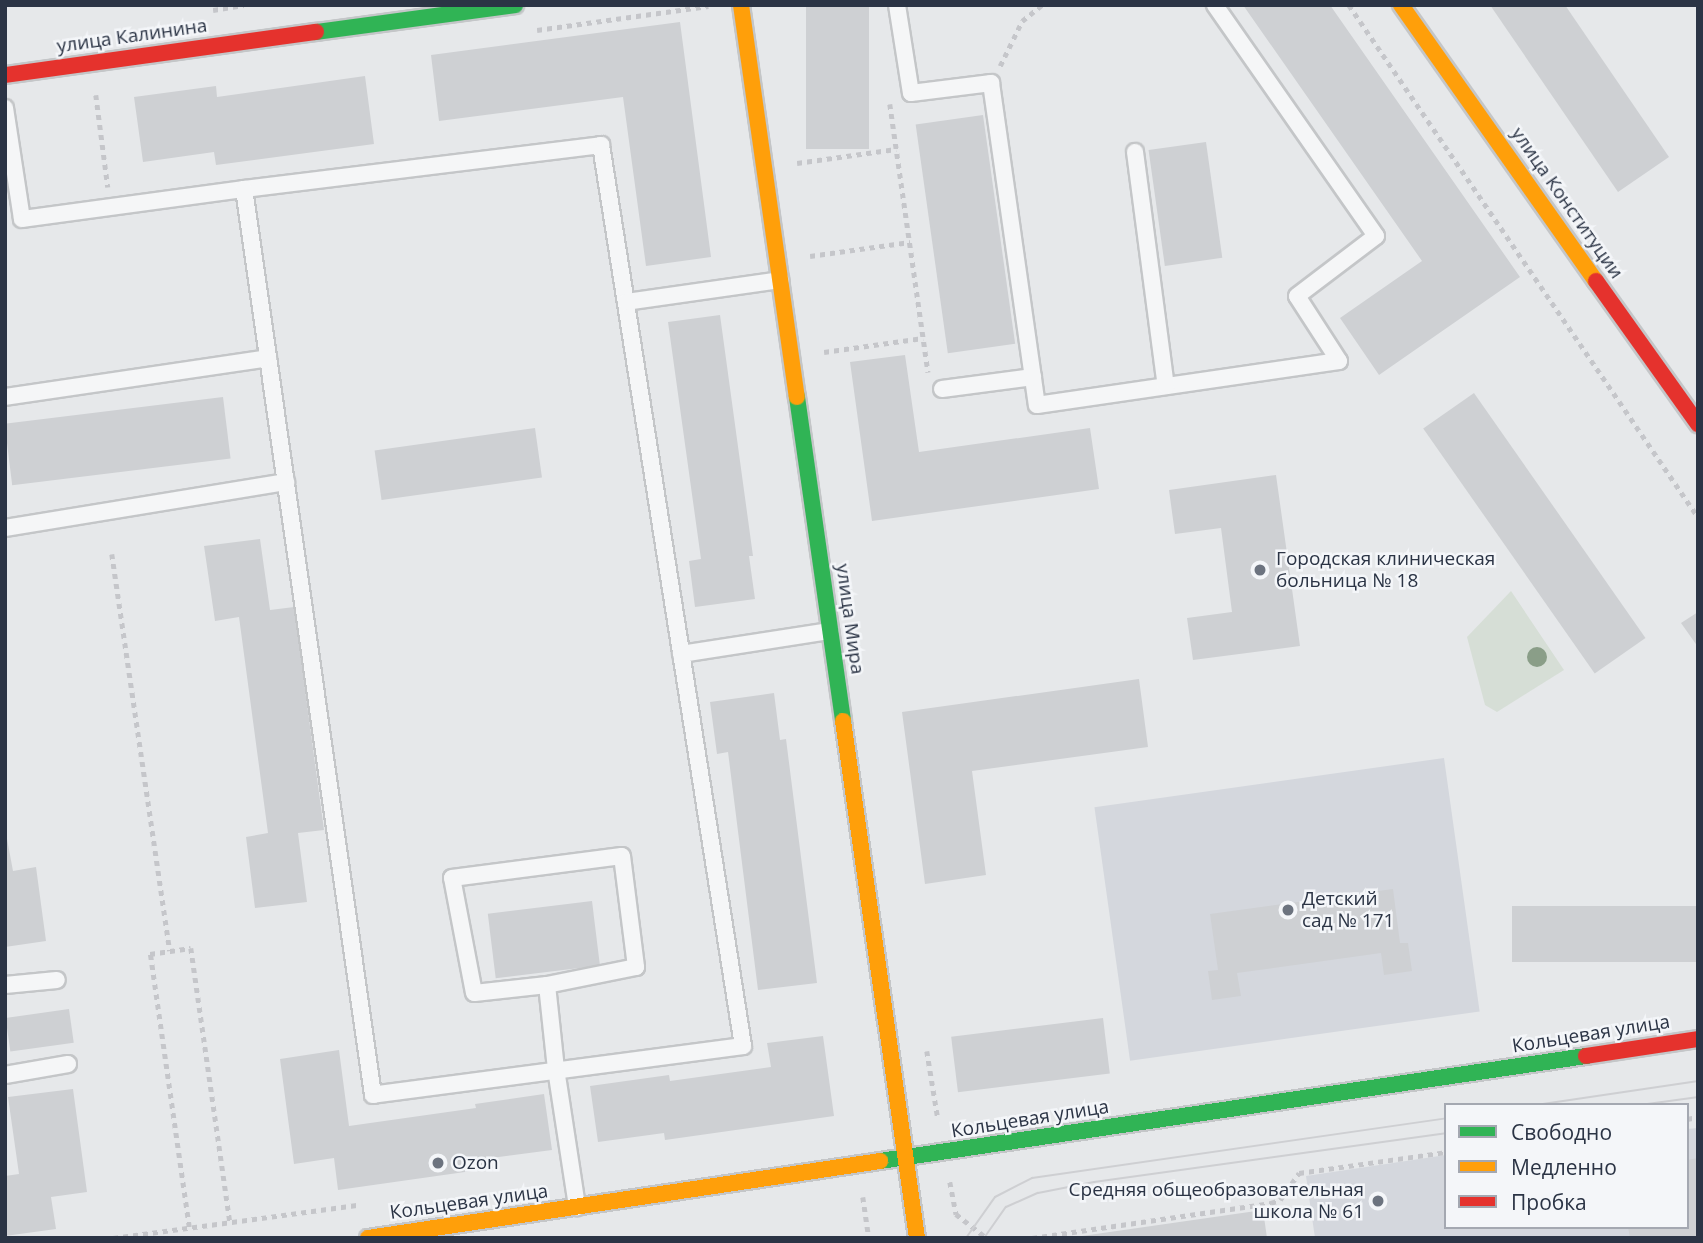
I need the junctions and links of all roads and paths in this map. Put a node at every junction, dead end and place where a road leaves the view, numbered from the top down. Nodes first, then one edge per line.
1 (515, 5) edge
2 (741, 5) edge
3 (897, 5) edge
4 (1042, 5) edge
5 (1215, 5) edge
6 (1349, 5) edge
7 (1401, 5) edge
8 (5, 75) edge
9 (991, 83) junction
10 (95, 91) dead end
11 (911, 93) junction
12 (5, 108) edge
13 (897, 149) junction
14 (1135, 152) dead end
15 (788, 164) dead end
16 (244, 189) junction
17 (111, 207) junction
18 (22, 219) junction
19 (5, 221) edge
20 (910, 242) junction
21 (801, 257) dead end
22 (780, 280) junction
23 (626, 302) junction
24 (923, 338) junction
25 (813, 354) dead end
26 (268, 358) junction
27 (1033, 377) junction
28 (1166, 386) junction
29 (942, 389) joint
30 (5, 397) edge
31 (1698, 424) edge
32 (286, 482) junction
33 (1698, 517) edge
34 (5, 528) edge
35 (112, 554) dead end
36 (830, 631) junction
37 (681, 654) junction
38 (170, 951) junction
39 (57, 980) dead end
40 (5, 985) edge
41 (547, 985) junction
42 (1698, 1039) edge
43 (68, 1064) dead end
44 (556, 1069) junction
45 (5, 1075) edge
46 (1444, 1152) edge
47 (905, 1159) junction
48 (577, 1207) junction
49 (230, 1222) dead end
50 (189, 1227) dead end
51 (368, 1238) edge
52 (917, 1238) edge
53 (1032, 1238) edge

1 - 8 street, улица Калинина
2 - 22 street, улица Мира
3 - 11 lane
4 - 9 path
5 - 28 lane
6 - 33 path
7 - 31 street, улица Конституции
9 - 11 lane
9 - 27 lane
10 - 17 path
11 - 13 path
12 - 18 lane
13 - 15 path
13 - 20 path
14 - 28 lane
16 - 17 lane
16 - 23 lane
16 - 26 lane
17 - 18 lane
18 - 19 lane
20 - 21 path
20 - 24 path
22 - 23 lane
22 - 36 street, улица Мира
23 - 37 lane
24 - 25 path
24 - 29 path
26 - 30 lane
26 - 32 lane
27 - 28 lane
27 - 29 lane
32 - 34 lane
32 - 44 lane
35 - 38 path
36 - 37 lane
36 - 47 street, улица Мира
37 - 44 lane
38 - 49 path
38 - 50 path
39 - 40 lane
41 - 41 lane
41 - 44 lane
42 - 47 street, Кольцевая улица
43 - 45 lane
44 - 48 lane
46 - 53 path
47 - 48 street, Кольцевая улица
47 - 52 street, улица Мира
48 - 51 street, Кольцевая улица

